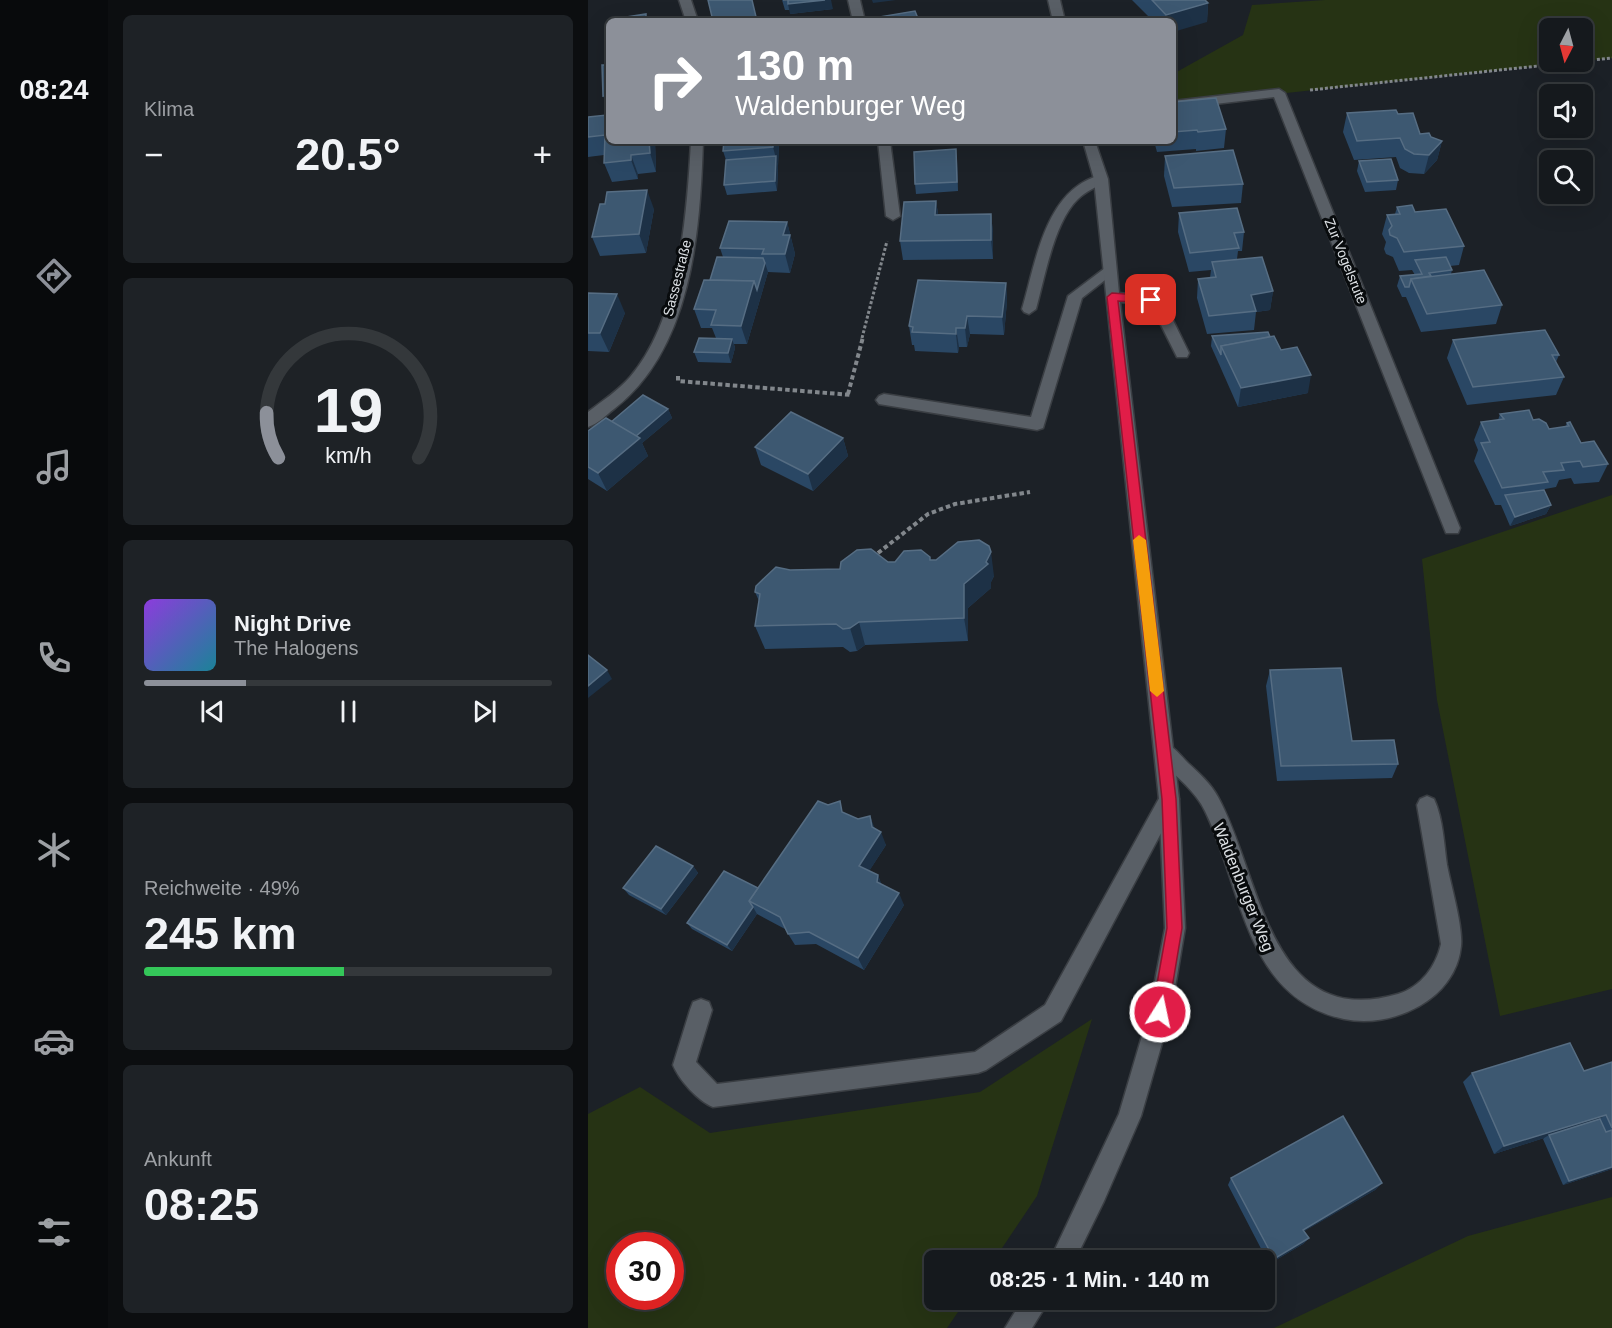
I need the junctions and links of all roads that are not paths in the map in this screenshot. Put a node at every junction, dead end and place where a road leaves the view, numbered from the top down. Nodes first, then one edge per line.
1 (685, 0) edge
2 (854, 0) edge
3 (1054, 0) edge
4 (691, 18) edge
5 (859, 18) edge
6 (1058, 18) edge
7 (1176, 105) edge
8 (697, 144) edge
9 (884, 144) edge
10 (1090, 144) edge
11 (1101, 179) junction
12 (893, 216) road end
13 (1109, 270) junction
14 (1112, 297) junction
15 (1029, 309) dead end
16 (1182, 353) dead end
17 (884, 400) road end
18 (588, 421) edge
19 (1452, 528) dead end
20 (1164, 751) junction
21 (1169, 799) junction
22 (1427, 805) dead end
23 (700, 1010) dead end
24 (1067, 1250) edge
25 (1030, 1310) edge
26 (1017, 1328) edge

1 - 4 street
2 - 5 street
3 - 6 street
7 - 19 street, Zur Vogelsrute
8 - 18 street, Sassestraße
9 - 12 street
10 - 11 street
11 - 13 street
11 - 15 street
13 - 14 street
13 - 17 street
14 - 16 street
14 - 20 street
20 - 21 street
20 - 22 street, Waldenburger Weg
21 - 23 street
21 - 24 street
25 - 26 street

